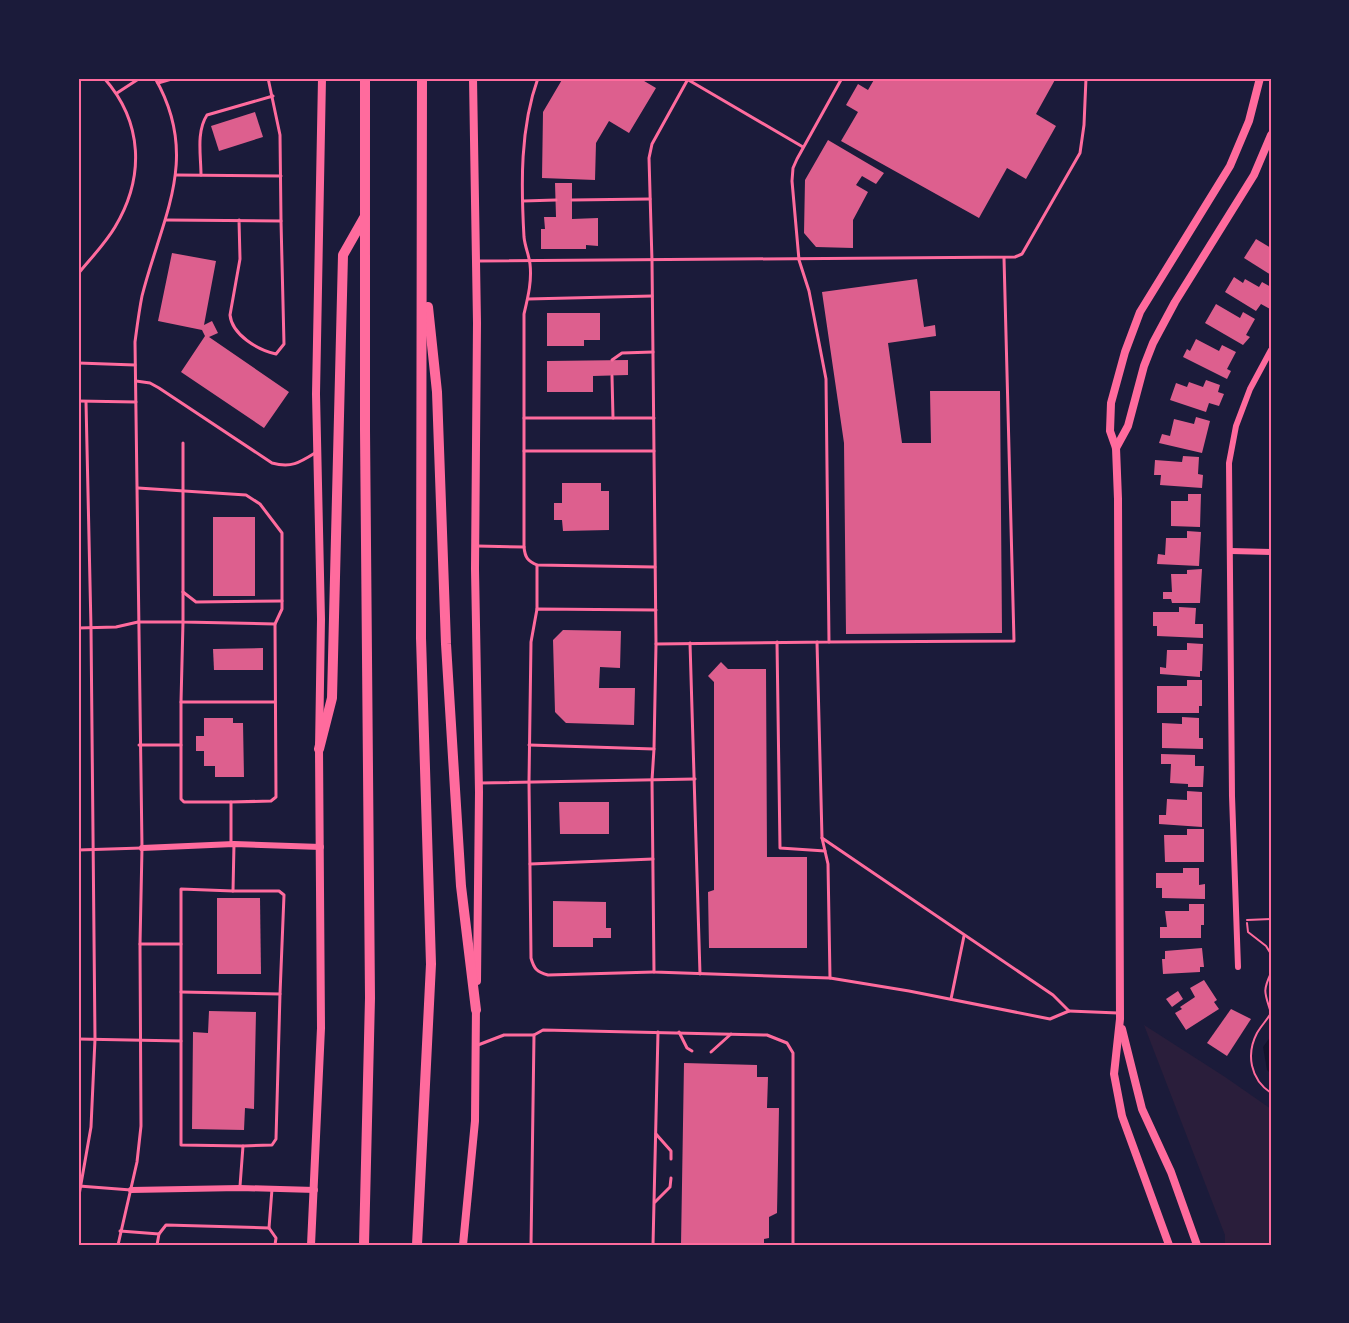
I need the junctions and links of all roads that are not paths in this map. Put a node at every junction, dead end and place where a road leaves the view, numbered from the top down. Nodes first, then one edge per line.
1 (104, 78) edge
2 (140, 78) edge
3 (155, 78) edge
4 (175, 78) edge
5 (268, 78) edge
6 (322, 78) edge
7 (365, 78) edge
8 (422, 78) edge
9 (474, 78) edge
10 (538, 78) edge
11 (842, 78) edge
12 (1086, 78) edge
13 (1260, 78) edge
14 (687, 79) edge
15 (158, 83) junction
16 (117, 93) junction
17 (273, 96) junction
18 (1271, 135) edge
19 (803, 147) junction
20 (176, 175) junction
21 (201, 175) junction
22 (281, 176) junction
23 (650, 199) junction
24 (556, 200) dead end
25 (572, 200) dead end
26 (523, 201) junction
27 (366, 215) junction
28 (166, 220) junction
29 (239, 220) junction
30 (281, 221) junction
31 (423, 250) junction
32 (1004, 258) junction
33 (799, 260) junction
34 (476, 261) junction
35 (530, 261) junction
36 (652, 261) junction
37 (78, 274) edge
38 (652, 297) junction
39 (528, 298) junction
40 (1271, 350) edge
41 (653, 352) junction
42 (612, 360) dead end
43 (78, 363) edge
44 (135, 365) junction
45 (612, 376) dead end
46 (136, 381) junction
47 (78, 401) edge
48 (86, 402) junction
49 (136, 402) junction
50 (524, 418) junction
51 (613, 418) junction
52 (654, 418) junction
53 (183, 443) dead end
54 (1116, 448) junction
55 (524, 451) junction
56 (654, 451) junction
57 (317, 452) junction
58 (138, 488) junction
59 (184, 491) junction
60 (475, 546) junction
61 (524, 547) junction
62 (1230, 551) junction
63 (1271, 552) edge
64 (537, 565) junction
65 (655, 567) junction
66 (183, 592) junction
67 (282, 602) junction
68 (537, 609) junction
69 (656, 610) junction
70 (138, 622) junction
71 (183, 622) junction
72 (275, 624) junction
73 (78, 628) edge
74 (91, 628) junction
75 (777, 642) junction
76 (817, 642) junction
77 (829, 642) junction
78 (690, 643) junction
79 (656, 644) junction
80 (181, 702) junction
81 (275, 702) junction
82 (139, 745) junction
83 (181, 745) junction
84 (529, 745) junction
85 (319, 749) junction
86 (654, 750) junction
87 (696, 779) junction
88 (652, 780) junction
89 (529, 782) junction
90 (478, 783) junction
91 (231, 802) junction
92 (822, 838) junction
93 (232, 845) junction
94 (142, 848) junction
95 (321, 848) junction
96 (78, 850) edge
97 (93, 850) junction
98 (825, 851) junction
99 (653, 859) junction
100 (530, 864) junction
101 (233, 891) junction
102 (965, 935) junction
103 (140, 944) junction
104 (181, 944) junction
105 (1238, 967) dead end
106 (654, 972) junction
107 (700, 974) junction
108 (830, 978) junction
109 (181, 992) junction
110 (280, 994) junction
111 (951, 999) junction
112 (476, 1010) junction
113 (1069, 1011) junction
114 (1120, 1016) junction
115 (658, 1032) junction
116 (679, 1032) junction
117 (731, 1034) junction
118 (534, 1035) junction
119 (78, 1039) edge
120 (95, 1040) junction
121 (141, 1040) junction
122 (181, 1041) junction
123 (476, 1046) junction
124 (692, 1051) dead end
125 (711, 1052) dead end
126 (656, 1134) junction
127 (243, 1146) junction
128 (671, 1159) dead end
129 (670, 1178) dead end
130 (79, 1186) edge
131 (240, 1188) junction
132 (272, 1189) junction
133 (131, 1190) junction
134 (315, 1190) junction
135 (78, 1200) edge
136 (654, 1203) junction
137 (269, 1228) junction
138 (120, 1231) junction
139 (159, 1234) junction
140 (118, 1245) edge
141 (158, 1245) edge
142 (275, 1245) edge
143 (311, 1245) edge
144 (364, 1245) edge
145 (417, 1245) edge
146 (463, 1245) edge
147 (531, 1245) edge
148 (653, 1245) edge
149 (792, 1245) edge
150 (1168, 1245) edge
151 (1197, 1245) edge

1 - 16 lane
2 - 16 lane
3 - 15 lane
4 - 15 lane
5 - 17 lane
6 - 57 main road
7 - 27 highway
8 - 31 highway
9 - 34 main road
10 - 26 lane
11 - 19 lane
12 - 32 lane
13 - 54 street
14 - 19 lane
14 - 23 lane
15 - 20 lane
16 - 37 lane
17 - 21 lane
17 - 22 lane
18 - 54 street
19 - 33 lane
20 - 21 lane
20 - 28 lane
21 - 22 lane
22 - 30 lane
23 - 25 lane
23 - 36 lane
24 - 26 lane
26 - 35 lane
27 - 85 highway
27 - 144 highway
28 - 29 lane
28 - 44 lane
29 - 30 lane
29 - 30 lane
31 - 112 highway
31 - 145 highway
32 - 33 lane
32 - 77 lane
33 - 36 lane
33 - 77 lane
34 - 35 lane
34 - 60 main road
35 - 36 lane
35 - 39 lane
36 - 38 lane
38 - 39 lane
38 - 41 lane
39 - 50 lane
40 - 62 street
41 - 42 lane
41 - 52 lane
43 - 44 lane
44 - 46 lane
45 - 51 lane
46 - 49 lane
46 - 57 lane
47 - 48 lane
48 - 49 lane
48 - 74 lane
49 - 58 lane
50 - 51 lane
50 - 55 lane
51 - 52 lane
52 - 56 lane
53 - 59 lane
54 - 114 street
55 - 56 lane
55 - 61 lane
56 - 65 lane
57 - 85 main road
58 - 59 lane
58 - 70 lane
59 - 66 lane
59 - 67 lane
60 - 61 lane
60 - 90 main road
61 - 64 lane
62 - 63 street
62 - 105 street
64 - 65 lane
64 - 68 lane
65 - 69 lane
66 - 67 lane
66 - 71 lane
67 - 72 lane
68 - 69 lane
68 - 84 lane
69 - 79 lane
70 - 71 lane
70 - 74 lane
70 - 82 lane
71 - 72 lane
71 - 80 lane
72 - 81 lane
73 - 74 lane
74 - 97 lane
75 - 76 lane
75 - 78 lane
75 - 98 lane
76 - 77 lane
76 - 92 lane
78 - 79 lane
78 - 87 lane
79 - 86 lane
80 - 81 lane
80 - 83 lane
81 - 91 lane
82 - 83 lane
82 - 94 lane
83 - 91 lane
84 - 86 lane
84 - 89 lane
85 - 95 main road
86 - 88 lane
87 - 88 lane
87 - 107 lane
88 - 89 lane
88 - 99 lane
89 - 90 lane
89 - 100 lane
90 - 112 main road
91 - 93 lane
92 - 98 lane
92 - 102 lane
93 - 94 street
93 - 95 street
93 - 101 lane
94 - 97 lane
94 - 103 lane
95 - 134 main road
96 - 97 lane
97 - 120 lane
98 - 108 lane
99 - 100 lane
99 - 106 lane
100 - 106 lane
101 - 104 lane
101 - 110 lane
102 - 111 lane
102 - 113 lane
103 - 104 lane
103 - 121 lane
104 - 109 lane
106 - 107 lane
107 - 108 lane
108 - 111 lane
109 - 110 lane
109 - 122 lane
110 - 127 lane
111 - 113 lane
112 - 123 main road
113 - 114 lane
114 - 150 street
114 - 151 street
115 - 116 lane
115 - 118 lane
115 - 126 lane
116 - 117 lane
116 - 124 lane
117 - 125 lane
117 - 149 lane
118 - 123 lane
118 - 147 lane
119 - 120 lane
120 - 121 lane
120 - 130 lane
121 - 122 lane
121 - 133 lane
122 - 127 lane
123 - 146 main road
126 - 128 lane
126 - 136 lane
127 - 131 lane
129 - 136 lane
130 - 133 lane
130 - 135 lane
131 - 132 street
131 - 133 street
132 - 134 street
132 - 137 lane
133 - 138 lane
134 - 143 main road
136 - 148 lane
137 - 139 lane
137 - 142 lane
138 - 139 lane
138 - 140 lane
139 - 141 lane

